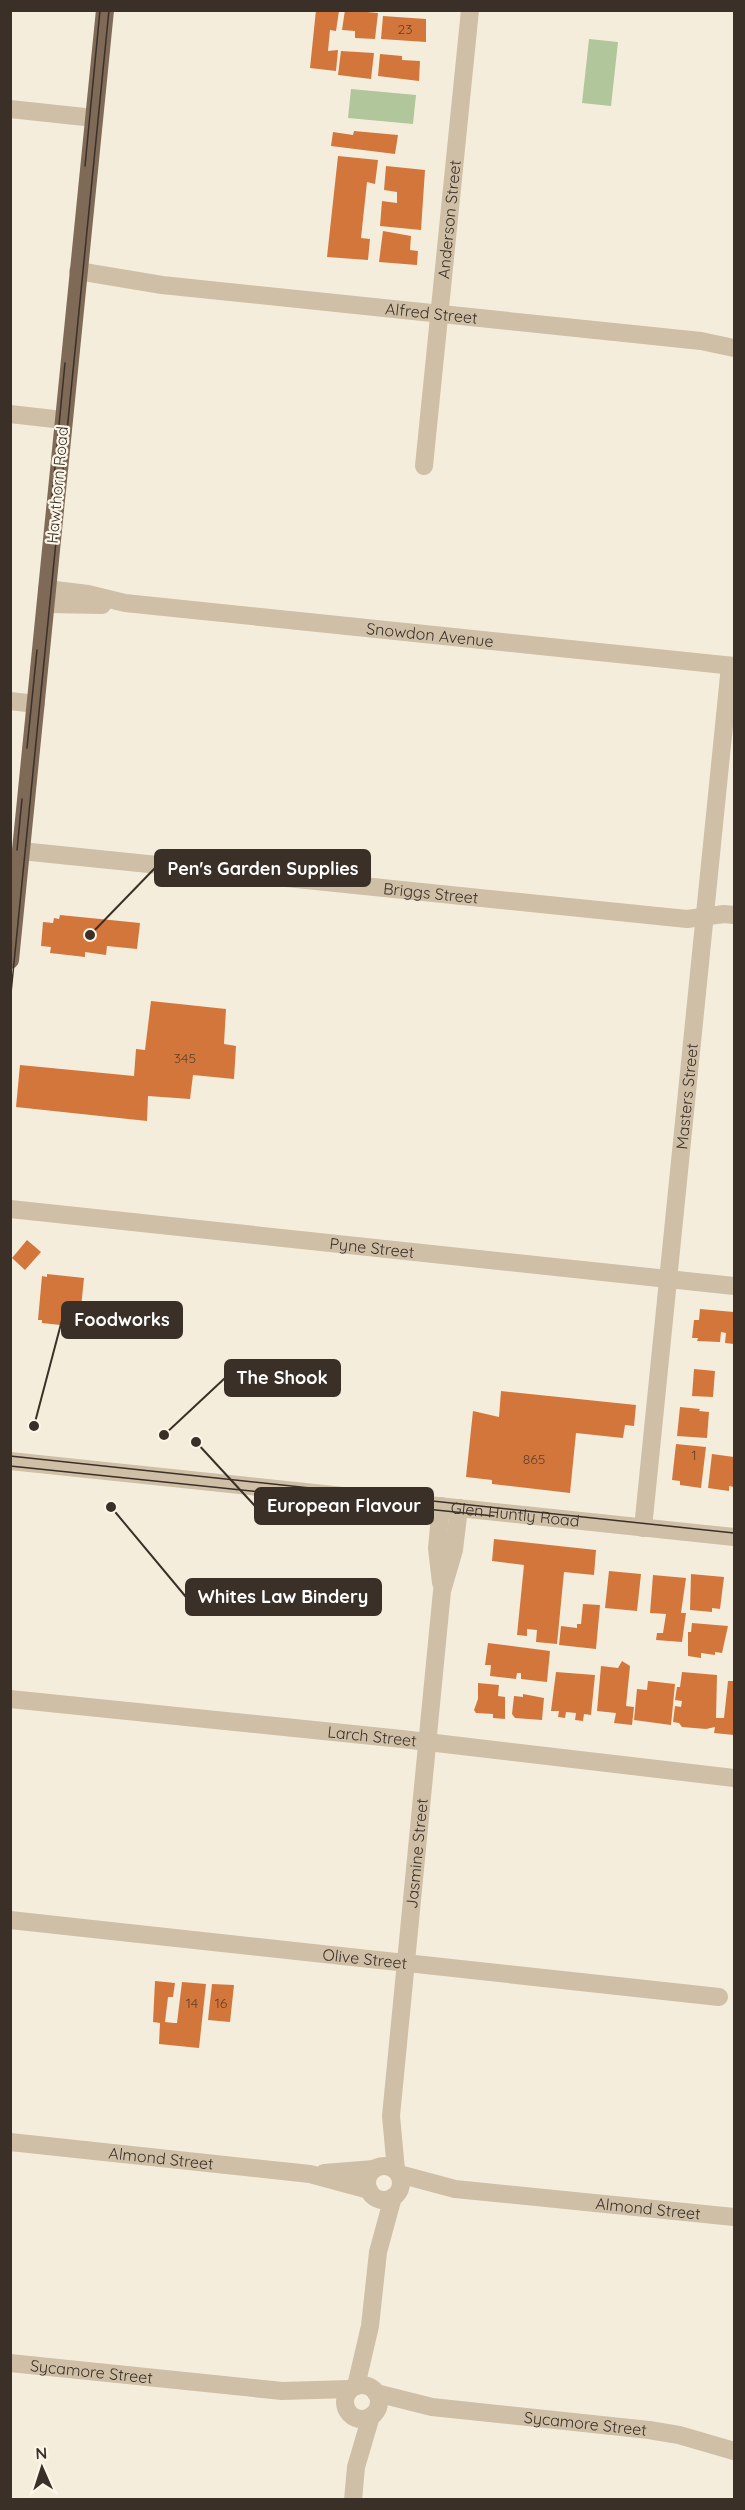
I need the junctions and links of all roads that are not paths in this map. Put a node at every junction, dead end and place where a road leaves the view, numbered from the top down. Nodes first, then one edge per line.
1 (105, 10) edge
2 (470, 10) edge
3 (10, 109) edge
4 (94, 118) junction
5 (78, 276) junction
6 (440, 314) junction
7 (701, 341) junction
8 (735, 341) edge
9 (735, 348) edge
10 (10, 414) edge
11 (63, 420) junction
12 (424, 466) dead end
13 (47, 596) junction
14 (732, 666) edge
15 (10, 701) edge
16 (36, 704) junction
17 (21, 851) junction
18 (735, 915) edge
19 (706, 916) junction
20 (10, 960) edge
21 (10, 1209) edge
22 (669, 1280) junction
23 (735, 1286) edge
24 (10, 1461) edge
25 (450, 1507) junction
26 (644, 1528) junction
27 (735, 1537) edge
28 (10, 1700) edge
29 (427, 1743) junction
30 (735, 1778) edge
31 (10, 1920) edge
32 (404, 1963) junction
33 (720, 1997) dead end
34 (391, 2116) junction
35 (10, 2142) edge
36 (375, 2168) junction
37 (398, 2172) junction
38 (310, 2174) junction
39 (455, 2189) junction
40 (371, 2193) junction
41 (395, 2196) junction
42 (735, 2217) edge
43 (378, 2252) junction
44 (10, 2363) edge
45 (364, 2389) junction
46 (282, 2391) junction
47 (432, 2407) junction
48 (348, 2411) junction
49 (373, 2414) junction
50 (735, 2451) edge
51 (356, 2467) junction
52 (353, 2499) edge

1 - 4 main road, Hawthorn Road
2 - 6 street, Anderson Street
3 - 4 street
4 - 5 main road, Hawthorn Road
5 - 6 street, Alfred Street
5 - 11 main road, Hawthorn Road
6 - 7 street, Alfred Street
6 - 12 street, Anderson Street
7 - 8 street, Alfred Street
7 - 9 street, Alfred Street
10 - 11 street
11 - 13 main road, Hawthorn Road
13 - 14 street, Snowdon Avenue
13 - 16 main road, Hawthorn Road
14 - 19 street, Masters Street
15 - 16 street
16 - 17 main road, Hawthorn Road
17 - 19 street, Briggs Street
17 - 20 main road, Hawthorn Road
18 - 19 street, Briggs Street
19 - 22 street, Masters Street
21 - 22 street, Pyne Street
22 - 23 street, Pyne Street
22 - 26 street, Masters Street
24 - 25 street, Glen Huntly Road
25 - 26 street, Glen Huntly Road
25 - 29 street, Jasmine Street
26 - 27 street, Glen Huntly Road
28 - 29 street, Larch Street
29 - 30 street, Larch Street
29 - 32 street, Jasmine Street
31 - 32 street, Olive Street
32 - 33 street, Olive Street
32 - 34 street, Jasmine Street
34 - 36 street, Jasmine Street
34 - 37 street, Jasmine Street
35 - 38 street, Almond Street
36 - 37 street
36 - 38 street, Almond Street
36 - 40 street
37 - 39 street, Almond Street
37 - 41 street
38 - 40 street, Almond Street
39 - 41 street, Almond Street
39 - 42 street, Almond Street
40 - 41 street
40 - 43 street
41 - 43 street
43 - 45 street
44 - 46 street, Sycamore Street
45 - 46 street, Sycamore Street
45 - 47 street, Sycamore Street
45 - 48 street
45 - 49 street
46 - 48 street, Sycamore Street
47 - 49 street, Sycamore Street
47 - 50 street, Sycamore Street
48 - 49 street
48 - 51 street
49 - 51 street
51 - 52 street

